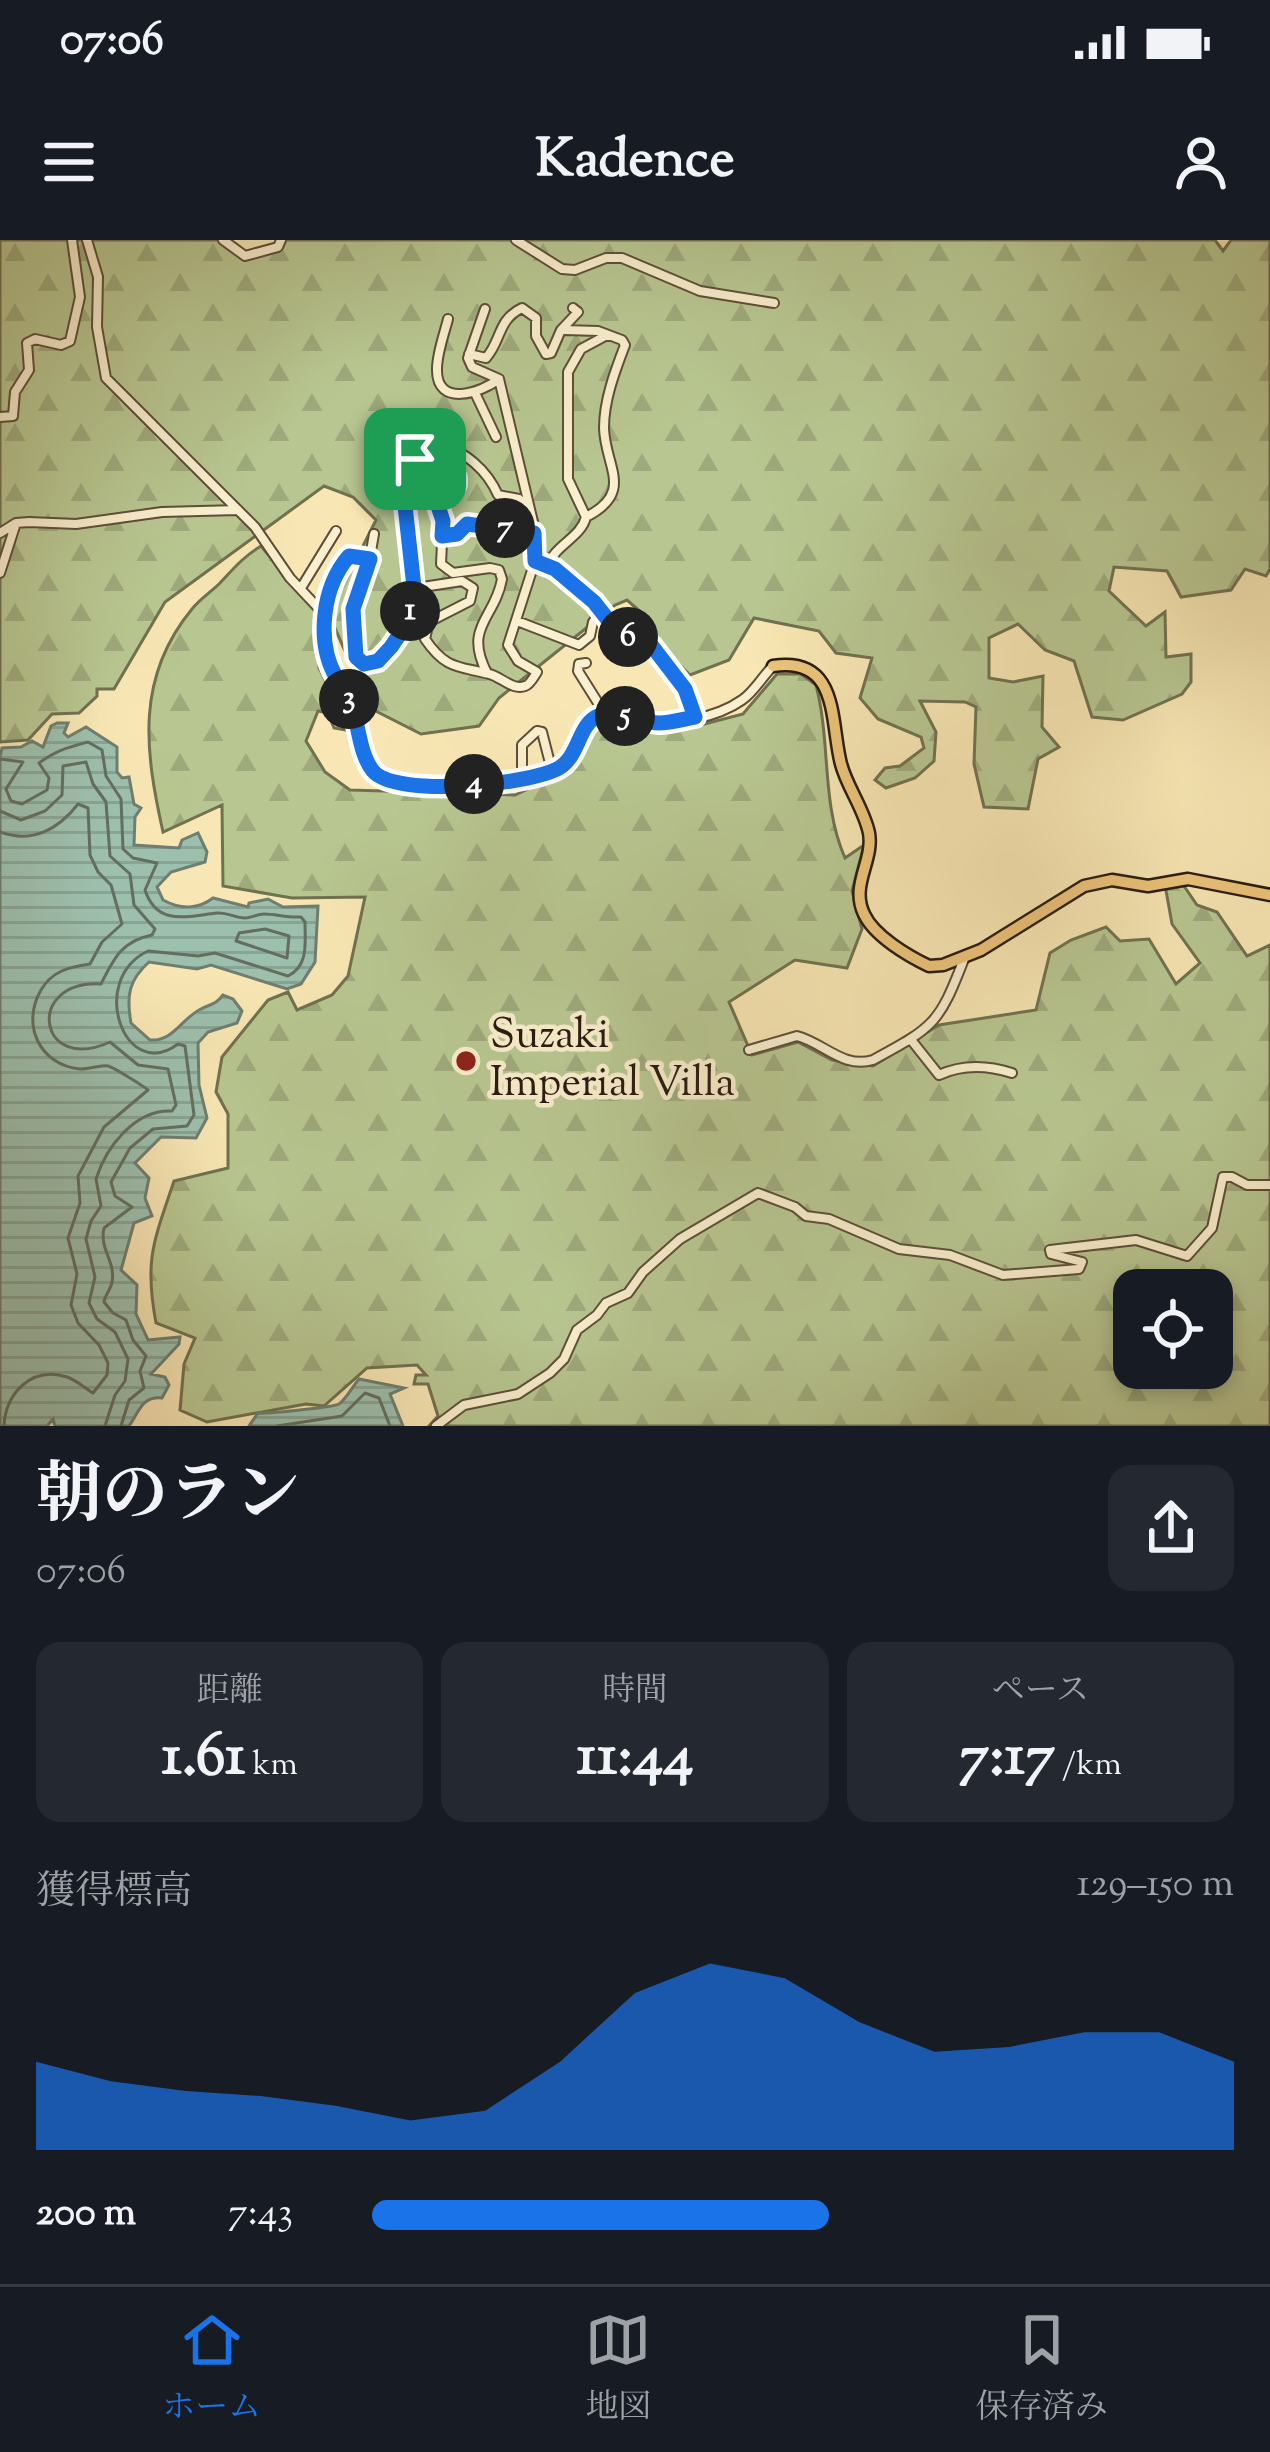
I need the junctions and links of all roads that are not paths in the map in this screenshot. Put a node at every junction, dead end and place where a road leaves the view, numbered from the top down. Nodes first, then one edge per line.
1 (72, 240) edge
2 (87, 240) edge
3 (223, 240) edge
4 (281, 240) edge
5 (516, 240) edge
6 (774, 303) dead end
7 (573, 308) dead end
8 (485, 309) dead end
9 (448, 319) dead end
10 (561, 330) junction
11 (609, 334) junction
12 (469, 355) junction
13 (499, 379) junction
14 (476, 394) junction
15 (0, 417) edge
16 (410, 420) dead end
17 (496, 437) dead end
18 (530, 508) junction
19 (238, 510) junction
20 (586, 517) junction
21 (16, 524) junction
22 (335, 531) dead end
23 (0, 533) edge
24 (534, 533) junction
25 (374, 534) dead end
26 (442, 536) junction
27 (370, 559) junction
28 (535, 561) junction
29 (549, 565) junction
30 (0, 573) edge
31 (301, 588) junction
32 (416, 588) junction
33 (601, 610) junction
34 (324, 614) junction
35 (517, 621) junction
36 (586, 663) dead end
37 (773, 666) joint
38 (487, 673) junction
39 (605, 714) junction
40 (695, 717) junction
41 (552, 771) junction
42 (522, 781) junction
43 (1270, 895) edge
44 (964, 958) junction
45 (912, 1041) junction
46 (749, 1050) dead end
47 (1012, 1073) dead end
48 (1270, 1185) edge
49 (436, 1426) edge

1 - 15 street
2 - 19 street
3 - 4 street
5 - 6 street
7 - 10 street
8 - 12 street
9 - 14 street
10 - 11 street
10 - 12 street
11 - 20 street
11 - 20 street
12 - 13 street
13 - 14 street
13 - 18 street
14 - 17 street
16 - 18 street
18 - 24 street
19 - 21 street
19 - 31 street
20 - 29 street
21 - 23 street
21 - 30 street
22 - 31 street
24 - 26 street
24 - 28 street
25 - 27 street
26 - 32 street
26 - 38 street
27 - 32 street
27 - 34 street
28 - 29 street
28 - 35 street
29 - 33 street
31 - 34 street
32 - 38 street
33 - 35 street
33 - 40 street
34 - 42 street
35 - 38 street
36 - 39 street
37 - 40 street
37 - 44 main road
39 - 40 street
39 - 41 street
41 - 42 street
41 - 42 street
43 - 44 main road
44 - 45 street
45 - 46 street
45 - 47 street
48 - 49 street

